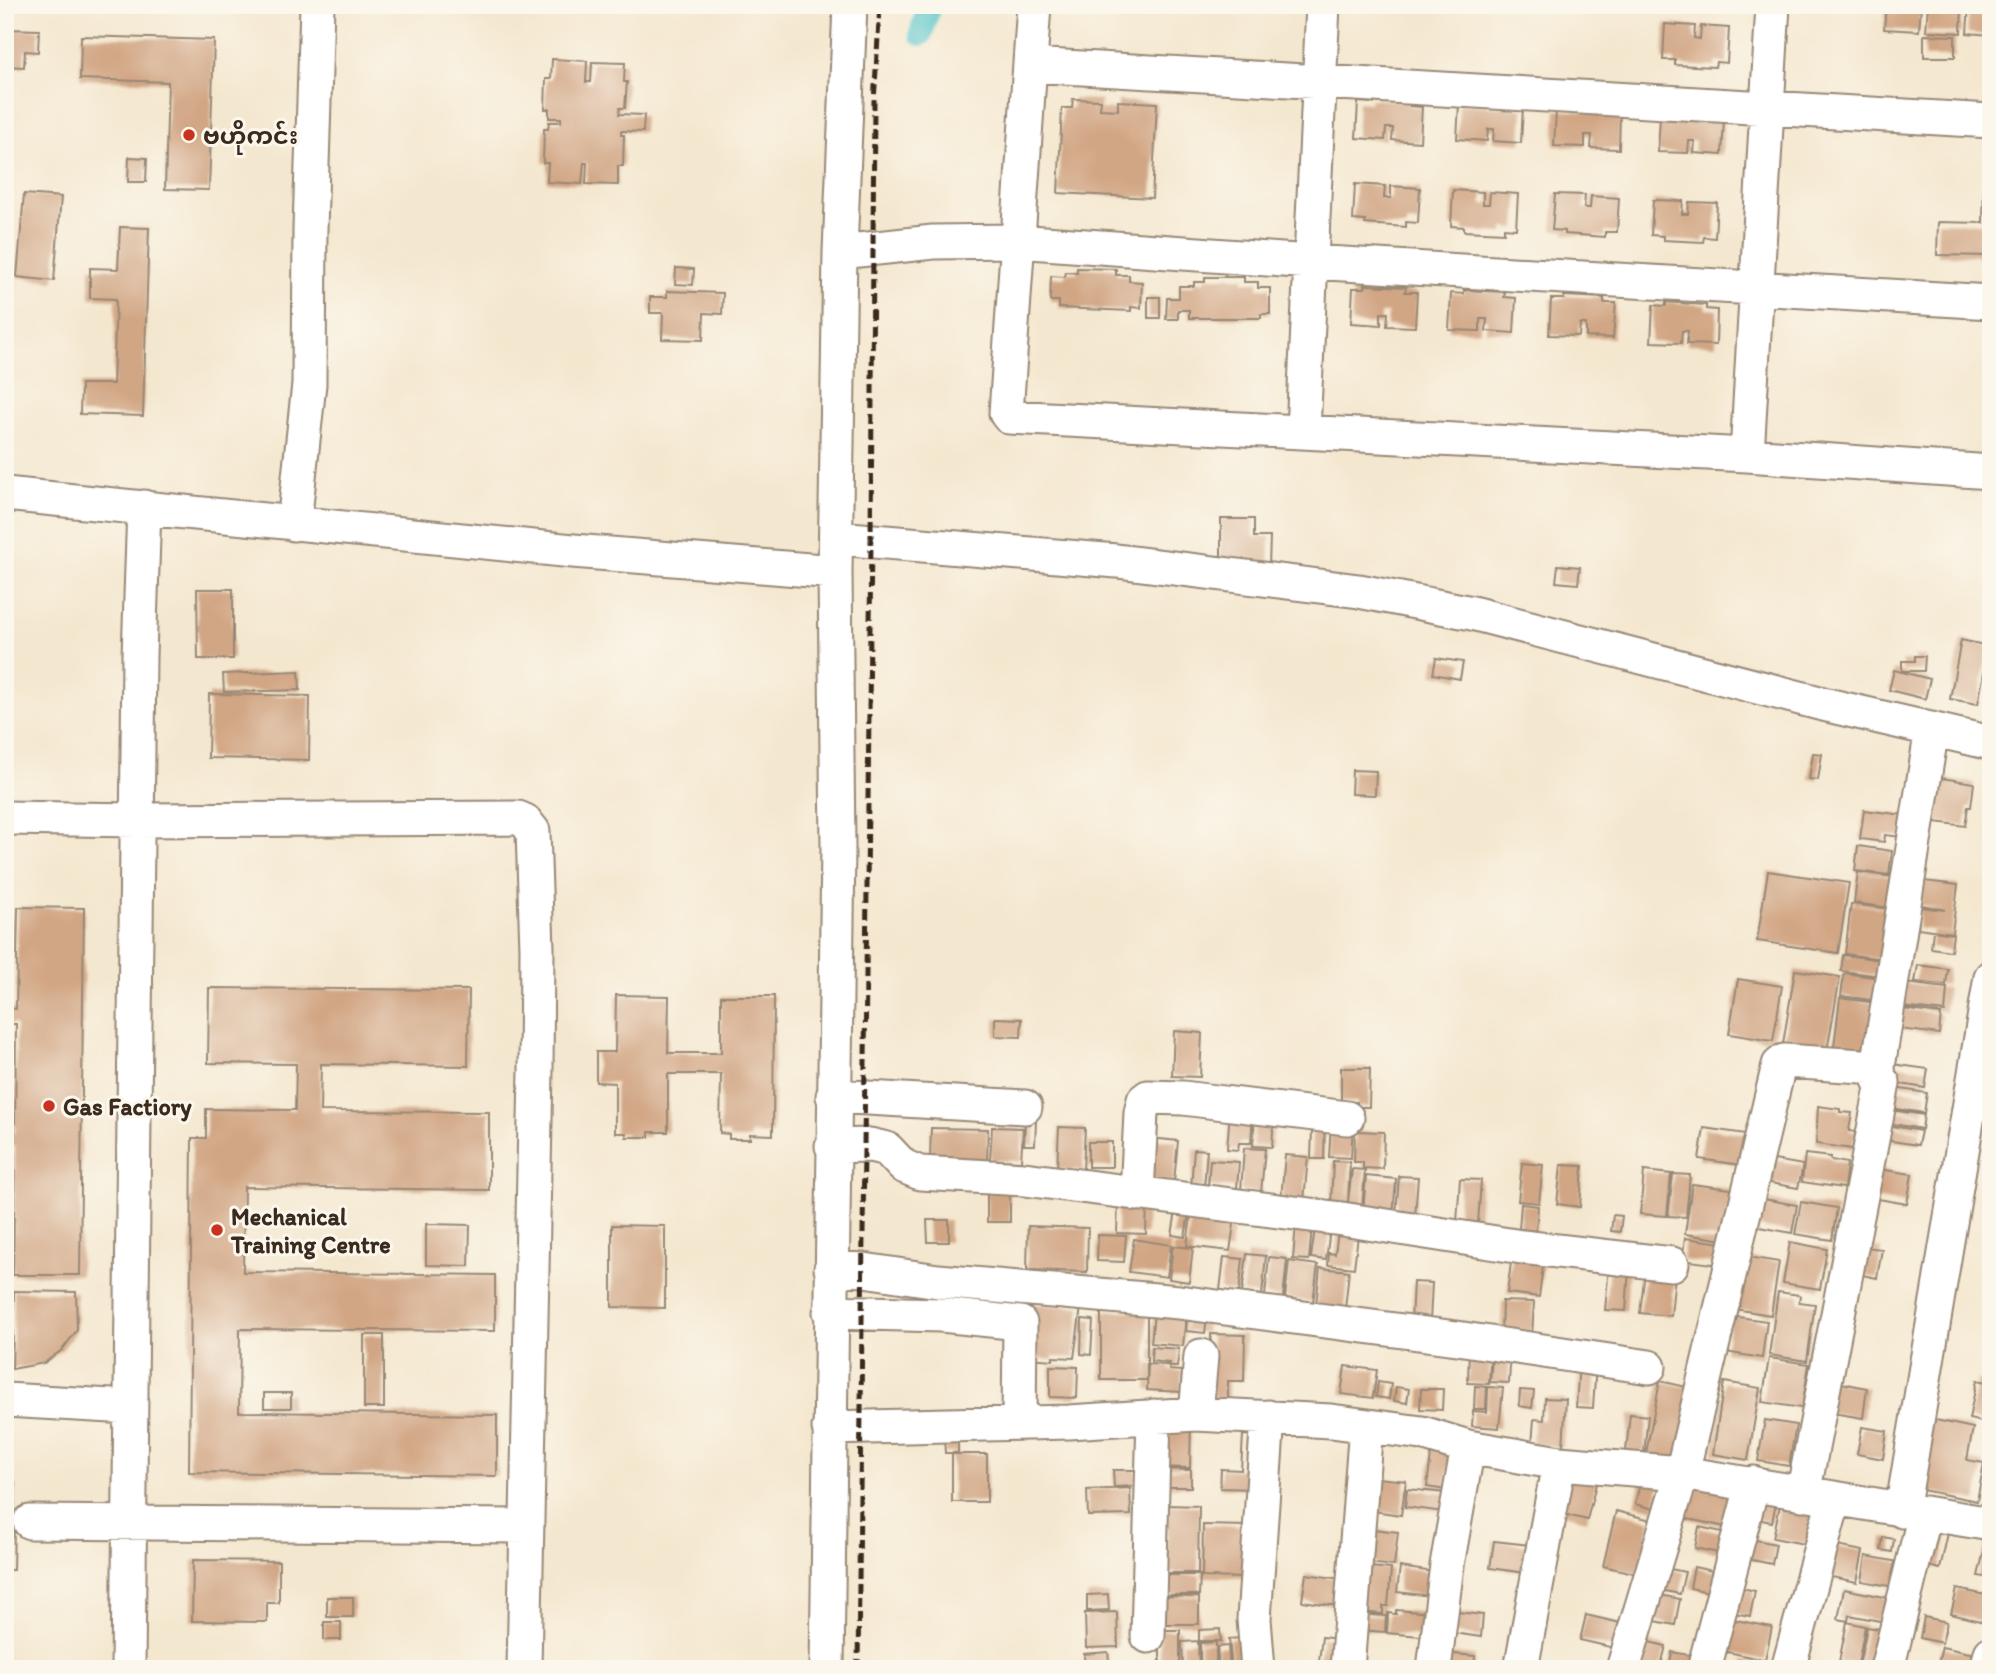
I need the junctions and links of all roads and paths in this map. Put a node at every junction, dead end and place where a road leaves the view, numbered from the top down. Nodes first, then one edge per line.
1 (317, 5) edge
2 (850, 5) edge
3 (1034, 5) edge
4 (1323, 5) edge
5 (1773, 5) edge
6 (1030, 65) junction
7 (1318, 82) junction
8 (1766, 109) junction
9 (1991, 121) edge
10 (1016, 242) junction
11 (840, 253) junction
12 (1310, 262) junction
13 (1757, 289) junction
14 (1991, 302) edge
15 (1303, 431) junction
16 (1747, 455) junction
17 (1991, 472) edge
18 (5, 494) edge
19 (144, 507) junction
20 (294, 524) junction
21 (836, 538) junction
22 (835, 572) junction
23 (1932, 729) junction
24 (1990, 741) edge
25 (5, 818) edge
26 (137, 820) junction
27 (1991, 977) edge
28 (1878, 1067) junction
29 (833, 1096) junction
30 (1025, 1107) dead end
31 (1348, 1118) dead end
32 (832, 1146) junction
33 (1137, 1194) junction
34 (1672, 1264) dead end
35 (831, 1269) junction
36 (1021, 1289) junction
37 (830, 1312) junction
38 (1020, 1322) junction
39 (1201, 1356) dead end
40 (1649, 1367) dead end
41 (5, 1400) edge
42 (130, 1407) junction
43 (1196, 1414) junction
44 (1154, 1416) junction
45 (1268, 1417) junction
46 (1019, 1423) junction
47 (1366, 1426) junction
48 (829, 1428) junction
49 (1468, 1447) junction
50 (1559, 1463) junction
51 (1682, 1472) junction
52 (1753, 1483) junction
53 (1818, 1497) junction
54 (1914, 1512) junction
55 (30, 1522) dead end
56 (130, 1524) junction
57 (1991, 1524) edge
58 (527, 1526) junction
59 (1148, 1636) dead end
60 (1991, 1653) edge
61 (128, 1669) edge
62 (524, 1669) edge
63 (827, 1669) edge
64 (1258, 1669) edge
65 (1348, 1669) edge
66 (1434, 1669) edge
67 (1521, 1669) edge
68 (1623, 1669) edge
69 (1704, 1669) edge
70 (1788, 1669) edge
71 (1887, 1669) edge
72 (1987, 1669) edge

1 - 20 street
2 - 11 street
3 - 6 street
4 - 7 street
5 - 8 street
6 - 7 street
6 - 10 street
7 - 8 street
7 - 12 street
8 - 9 street
8 - 13 street
10 - 11 street
10 - 12 street
10 - 15 street
11 - 21 street
12 - 13 street
12 - 15 street
13 - 14 street
13 - 16 street
15 - 16 street
16 - 17 street
18 - 19 street
19 - 20 street
19 - 26 street
20 - 22 street
21 - 22 street
21 - 23 street
22 - 29 street
23 - 24 street
23 - 28 street
25 - 26 street
26 - 42 street
26 - 58 street
27 - 54 street
28 - 51 street
28 - 53 street
29 - 30 street
29 - 32 street
31 - 33 street
32 - 33 street
32 - 35 street
33 - 34 street
35 - 36 street
35 - 37 street
36 - 38 street
36 - 40 street
37 - 38 street
37 - 48 street
38 - 46 street
39 - 43 street
41 - 42 street
42 - 56 street
43 - 44 street
43 - 45 street
44 - 46 street
44 - 59 street
45 - 47 street
45 - 64 street
46 - 48 street
47 - 49 street
47 - 65 street
48 - 63 street
49 - 50 street
49 - 66 street
50 - 51 street
50 - 67 street
51 - 52 street
51 - 68 street
52 - 53 street
52 - 69 street
53 - 54 street
53 - 70 street
54 - 57 street
54 - 71 street
55 - 56 street
56 - 58 street
56 - 61 street
58 - 62 street
60 - 72 street

